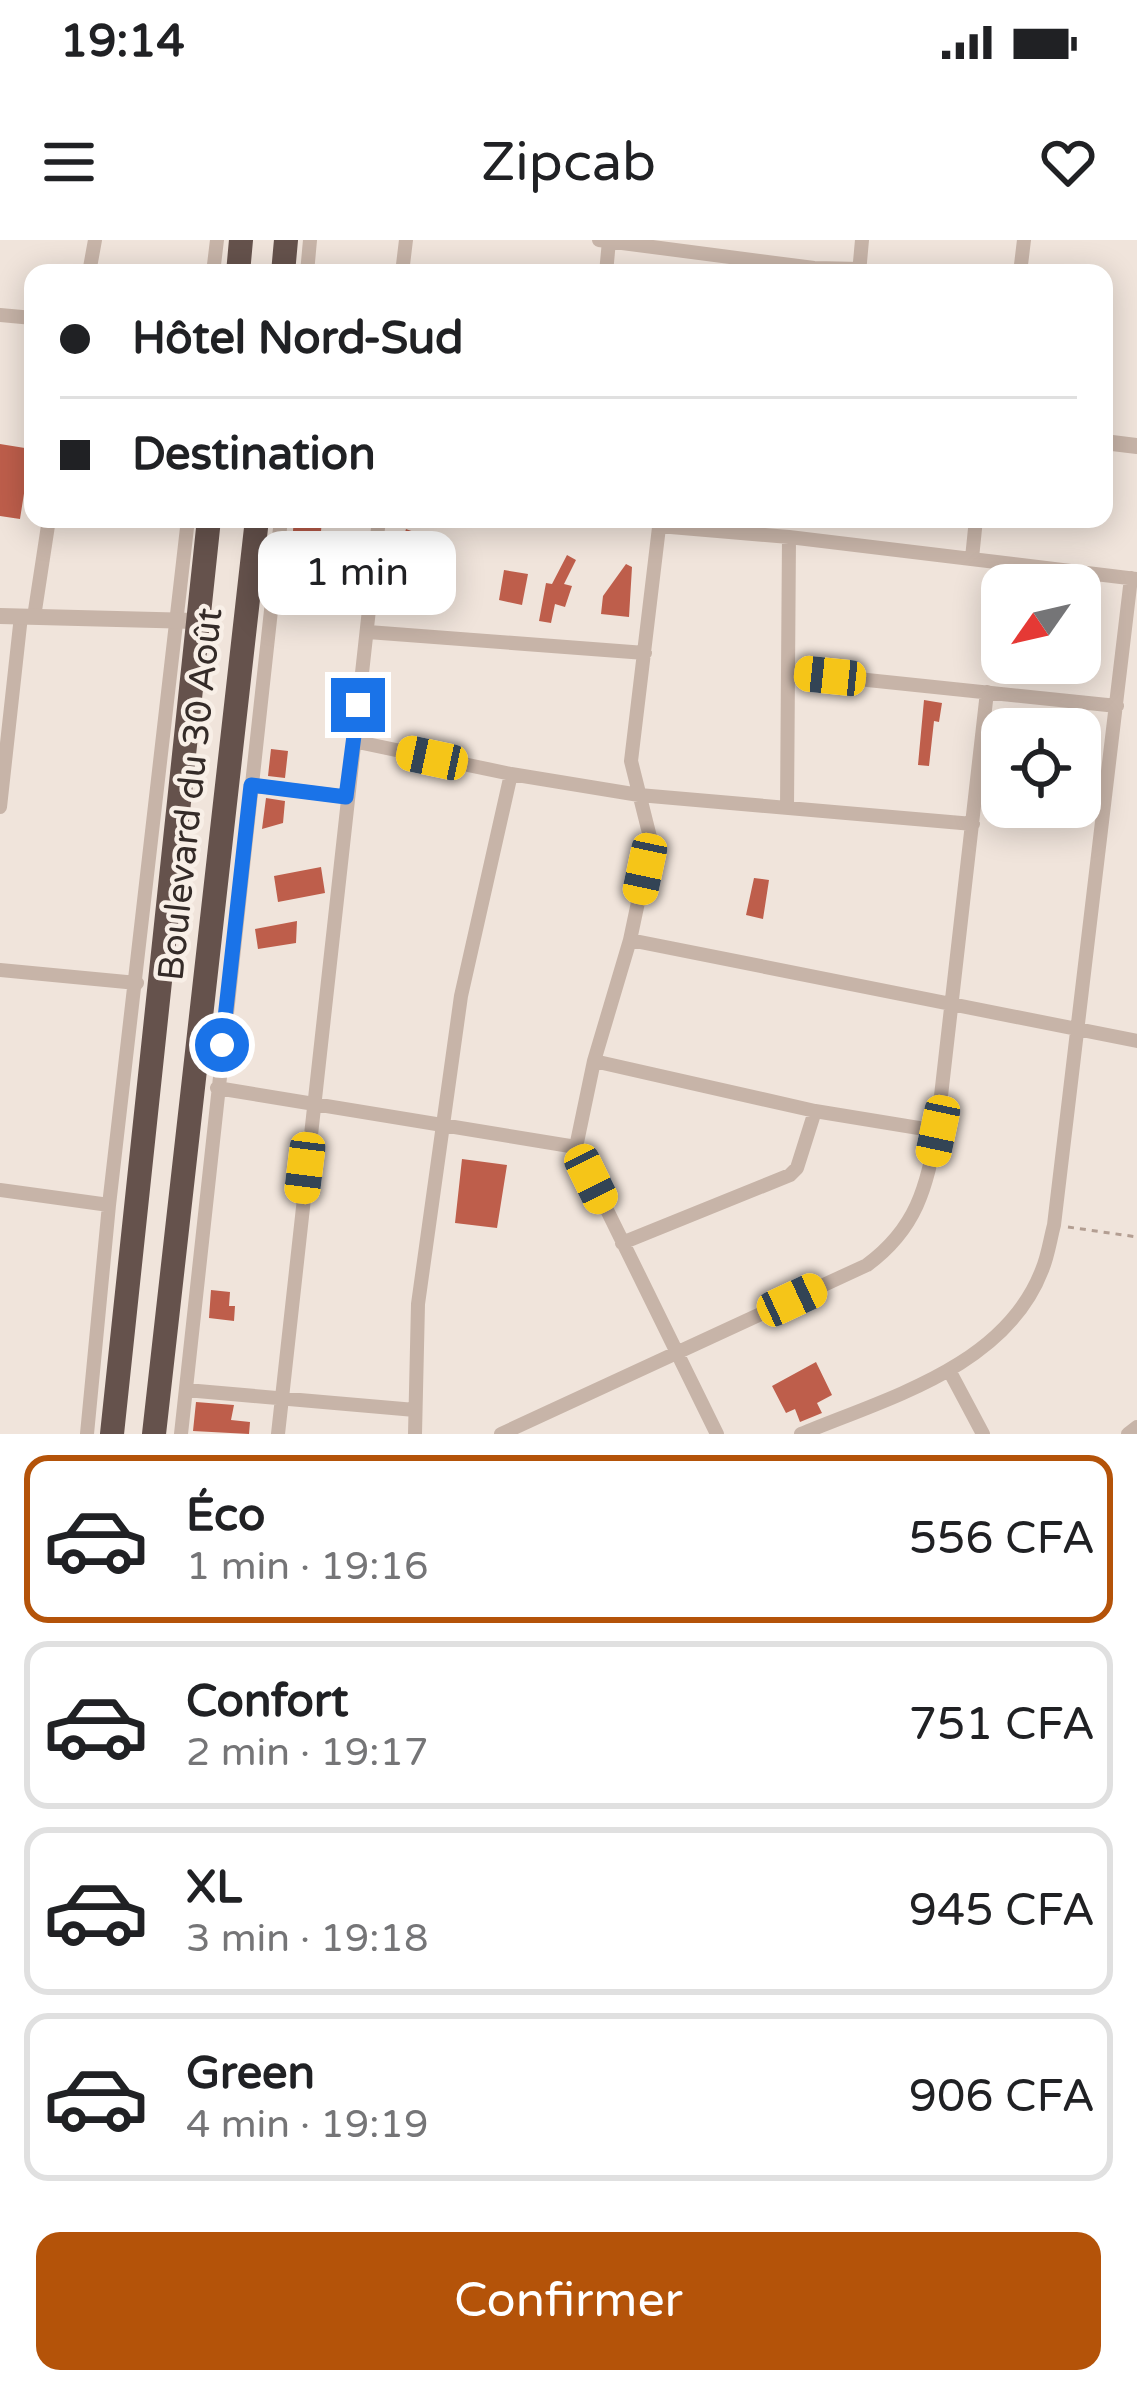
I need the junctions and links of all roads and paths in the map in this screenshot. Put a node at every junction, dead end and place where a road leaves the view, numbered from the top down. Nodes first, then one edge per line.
1 (599, 240) edge
2 (609, 241) edge
3 (710, 246) edge
4 (795, 264) edge
5 (1137, 434) edge
6 (1137, 446) edge
7 (47, 528) edge
8 (188, 528) edge
9 (208, 528) edge
10 (256, 528) edge
11 (279, 528) edge
12 (378, 528) edge
13 (658, 528) edge
14 (711, 528) edge
15 (975, 528) edge
16 (789, 537) junction
17 (972, 559) junction
18 (1134, 579) edge
19 (0, 616) edge
20 (28, 617) junction
21 (192, 621) junction
22 (244, 622) junction
23 (368, 632) junction
24 (645, 653) junction
25 (790, 672) junction
26 (988, 692) junction
27 (1117, 706) junction
28 (353, 741) junction
29 (511, 774) junction
30 (251, 785) junction
31 (639, 795) junction
32 (346, 797) junction
33 (0, 807) edge
34 (787, 808) junction
35 (973, 824) junction
36 (631, 940) junction
37 (0, 970) edge
38 (137, 983) junction
39 (952, 1002) junction
40 (1078, 1028) junction
41 (1137, 1041) edge
42 (594, 1061) junction
43 (217, 1088) junction
44 (312, 1106) junction
45 (814, 1111) junction
46 (442, 1127) junction
47 (938, 1131) junction
48 (576, 1147) junction
49 (0, 1190) edge
50 (109, 1205) junction
51 (1054, 1225) junction
52 (1137, 1237) edge
53 (622, 1243) junction
54 (678, 1352) junction
55 (950, 1372) junction
56 (185, 1390) junction
57 (281, 1400) junction
58 (416, 1410) junction
59 (1137, 1427) edge
60 (87, 1434) edge
61 (112, 1434) edge
62 (154, 1434) edge
63 (181, 1434) edge
64 (278, 1434) edge
65 (415, 1434) edge
66 (501, 1434) edge
67 (717, 1434) edge
68 (801, 1434) edge
69 (983, 1434) edge
70 (1128, 1434) edge

1 - 2 street
2 - 3 street
3 - 4 street
5 - 6 street
7 - 20 street
8 - 21 street
9 - 21 highway, Boulevard du 30 Août
10 - 22 highway, Boulevard du 30 Août
11 - 30 street
12 - 23 street
13 - 24 street
14 - 16 street
15 - 17 street
16 - 17 street
16 - 25 street
17 - 18 street
18 - 27 street
19 - 20 street
20 - 21 street
20 - 33 street
21 - 22 highway
21 - 22 highway
21 - 38 street
21 - 61 highway, Boulevard du 30 Août
22 - 62 highway, Boulevard du 30 Août
23 - 24 street
23 - 28 street
24 - 31 street
25 - 26 street
25 - 34 street
26 - 27 street
26 - 35 street
27 - 40 street
28 - 29 street
28 - 32 street
29 - 31 street
29 - 46 street
30 - 32 street
30 - 43 street
31 - 34 street
31 - 36 street
32 - 44 street
34 - 35 street
35 - 39 street
36 - 39 street
36 - 42 street
37 - 38 street
38 - 50 street
39 - 40 street
39 - 47 street
40 - 41 street
40 - 51 street
42 - 45 street
42 - 48 street
43 - 44 street
43 - 56 street
44 - 46 street
44 - 57 street
45 - 47 street
45 - 53 street
46 - 48 street
46 - 58 street
47 - 54 street
48 - 53 street
49 - 50 street
50 - 60 street
51 - 52 path
51 - 55 street
53 - 54 street
54 - 66 street
54 - 67 street
55 - 68 street
55 - 69 street
56 - 57 street
56 - 63 street
57 - 58 street
57 - 64 street
58 - 65 street
59 - 70 street

